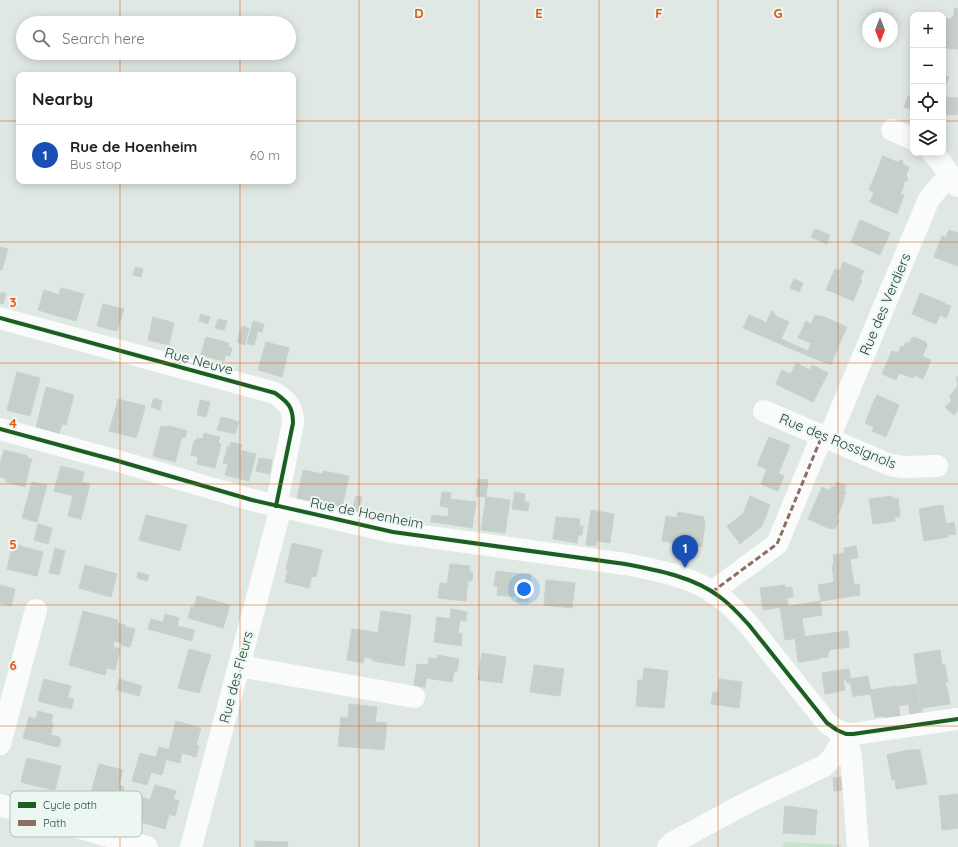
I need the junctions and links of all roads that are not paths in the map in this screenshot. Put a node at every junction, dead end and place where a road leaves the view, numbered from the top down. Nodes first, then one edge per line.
1 (892, 130) dead end
2 (910, 138) edge
3 (934, 156) edge
4 (955, 181) edge
5 (0, 318) edge
6 (764, 411) dead end
7 (0, 429) edge
8 (825, 437) junction
9 (936, 466) dead end
10 (278, 506) junction
11 (712, 592) junction
12 (36, 610) dead end
13 (239, 666) junction
14 (414, 697) dead end
15 (958, 719) edge
16 (846, 734) junction
17 (0, 744) edge
18 (0, 805) edge
19 (10, 808) edge
20 (112, 837) edge
21 (147, 847) edge
22 (190, 847) edge
23 (668, 847) edge
24 (858, 847) edge

1 - 2 street
3 - 4 street
4 - 8 street, Rue des Verdiers
5 - 10 street, Rue Neuve
6 - 8 street, Rue des Rossignols
7 - 10 street, Rue de Hoenheim
8 - 9 street, Rue des Rossignols
8 - 11 street, Rue des Verdiers
10 - 11 street, Rue de Hoenheim
10 - 13 street, Rue des Fleurs
11 - 16 street, Rue de Hoenheim
12 - 17 street
13 - 14 street
13 - 22 street, Rue des Fleurs
15 - 16 street
16 - 23 street
16 - 24 street
18 - 19 street
20 - 21 street

